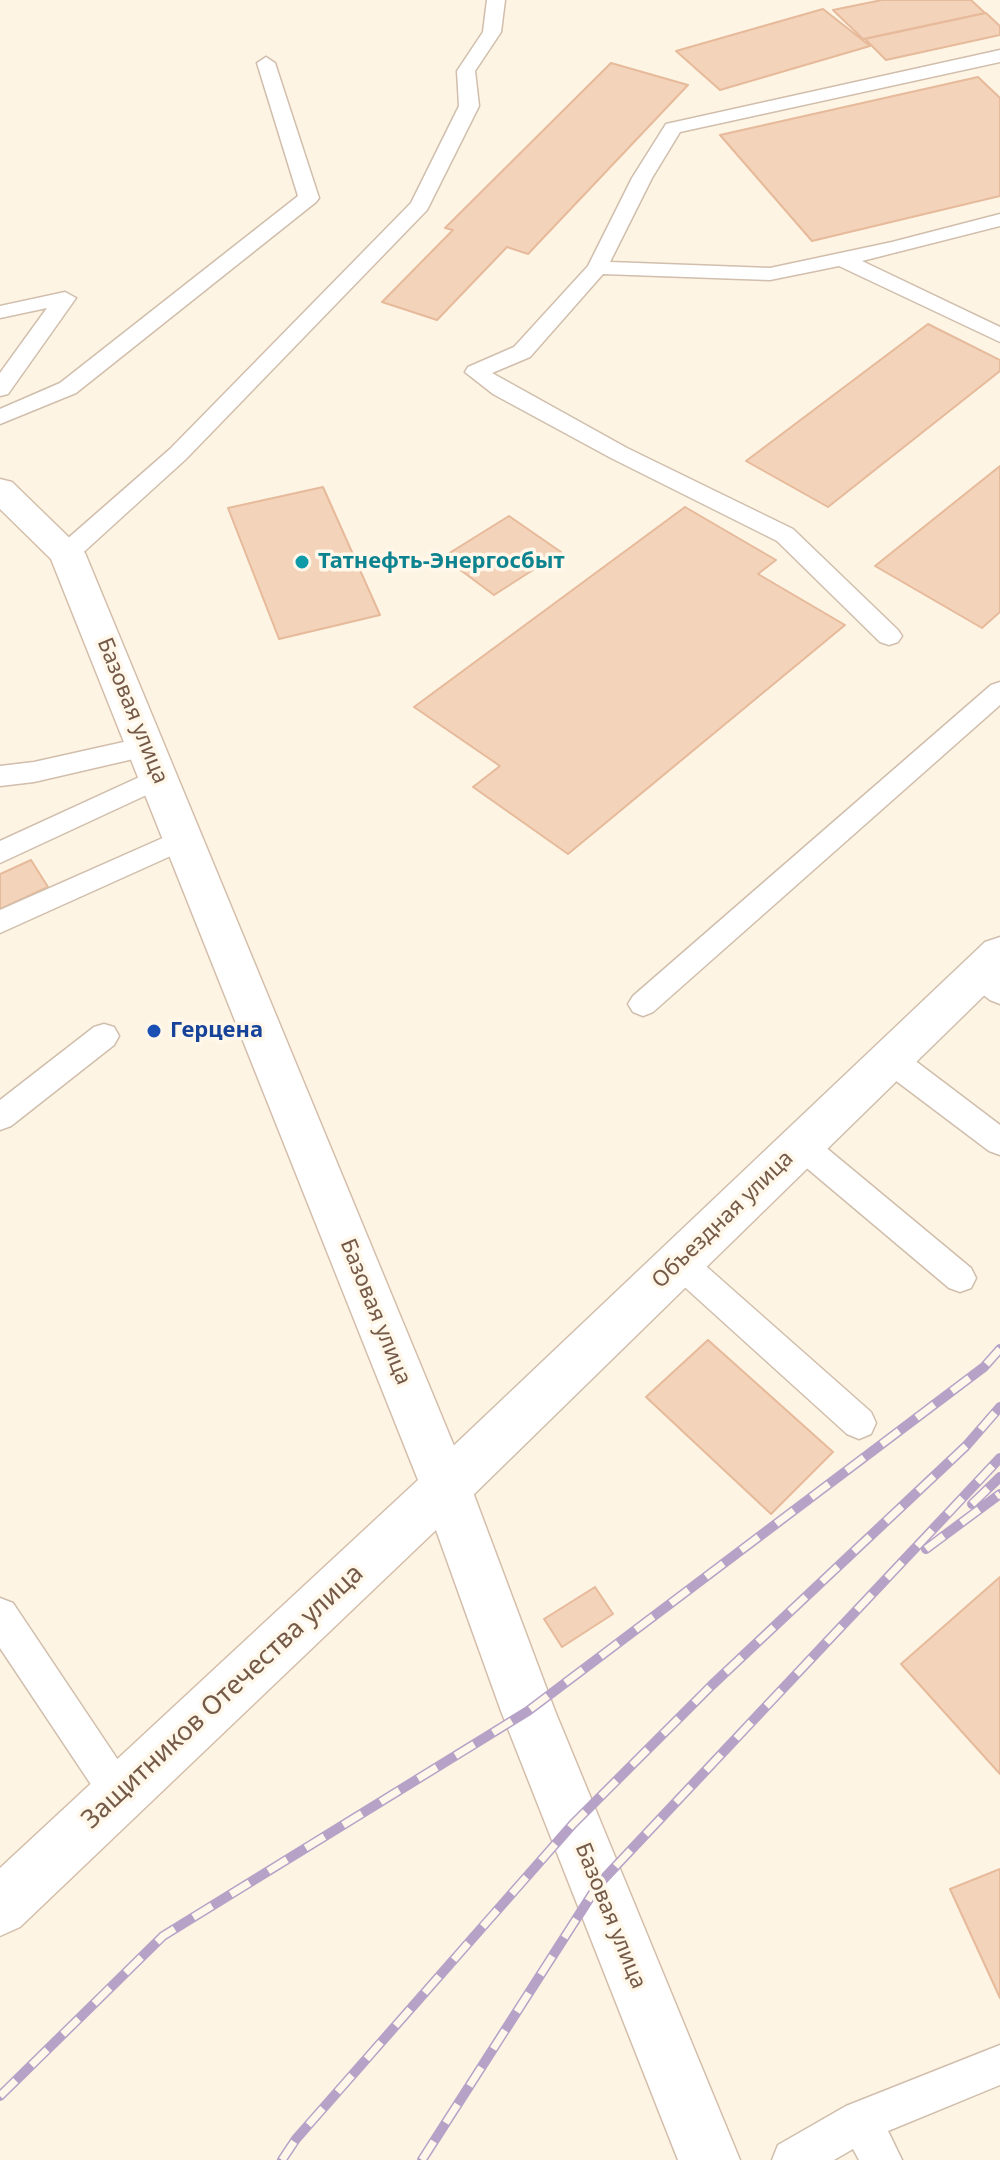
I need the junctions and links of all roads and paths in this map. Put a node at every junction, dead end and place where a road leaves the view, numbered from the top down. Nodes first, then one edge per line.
1 (496, 0) edge
2 (1000, 56) edge
3 (266, 63) dead end
4 (1000, 220) edge
5 (841, 259) junction
6 (597, 268) junction
7 (0, 312) edge
8 (1000, 335) edge
9 (0, 389) edge
10 (0, 417) edge
11 (0, 490) edge
12 (67, 553) junction
13 (889, 636) dead end
14 (974, 676) dead end
15 (1000, 692) edge
16 (152, 762) junction
17 (0, 776) edge
18 (183, 839) junction
19 (0, 853) edge
20 (0, 922) edge
21 (993, 974) edge
22 (643, 1004) dead end
23 (104, 1036) dead end
24 (890, 1059) junction
25 (0, 1117) edge
26 (1000, 1142) edge
27 (801, 1145) junction
28 (679, 1262) junction
29 (960, 1278) dead end
30 (859, 1423) dead end
31 (446, 1487) junction
32 (0, 1616) edge
33 (119, 1794) junction
34 (0, 1907) edge
35 (1000, 2065) edge
36 (861, 2121) junction
37 (709, 2160) edge
38 (793, 2160) edge
39 (881, 2160) edge

1 - 12 lane
2 - 6 lane
3 - 10 lane
4 - 5 lane
5 - 6 lane
5 - 8 lane
6 - 13 lane
7 - 9 lane
11 - 12 street, Базовая улица
12 - 16 street, Базовая улица
14 - 15 lane
15 - 22 lane
16 - 17 lane
16 - 18 street, Базовая улица
16 - 19 lane
18 - 20 lane
18 - 31 street, Базовая улица
21 - 24 street, Объездная улица
23 - 25 lane
24 - 26 lane
24 - 27 street, Объездная улица
27 - 28 street, Объездная улица
27 - 29 lane
28 - 30 lane
28 - 31 street, Объездная улица
31 - 33 street, Защитников Отечества улица
31 - 37 street, Базовая улица
32 - 33 lane
33 - 34 street, Защитников Отечества улица
35 - 36 lane
36 - 38 lane
36 - 39 lane

